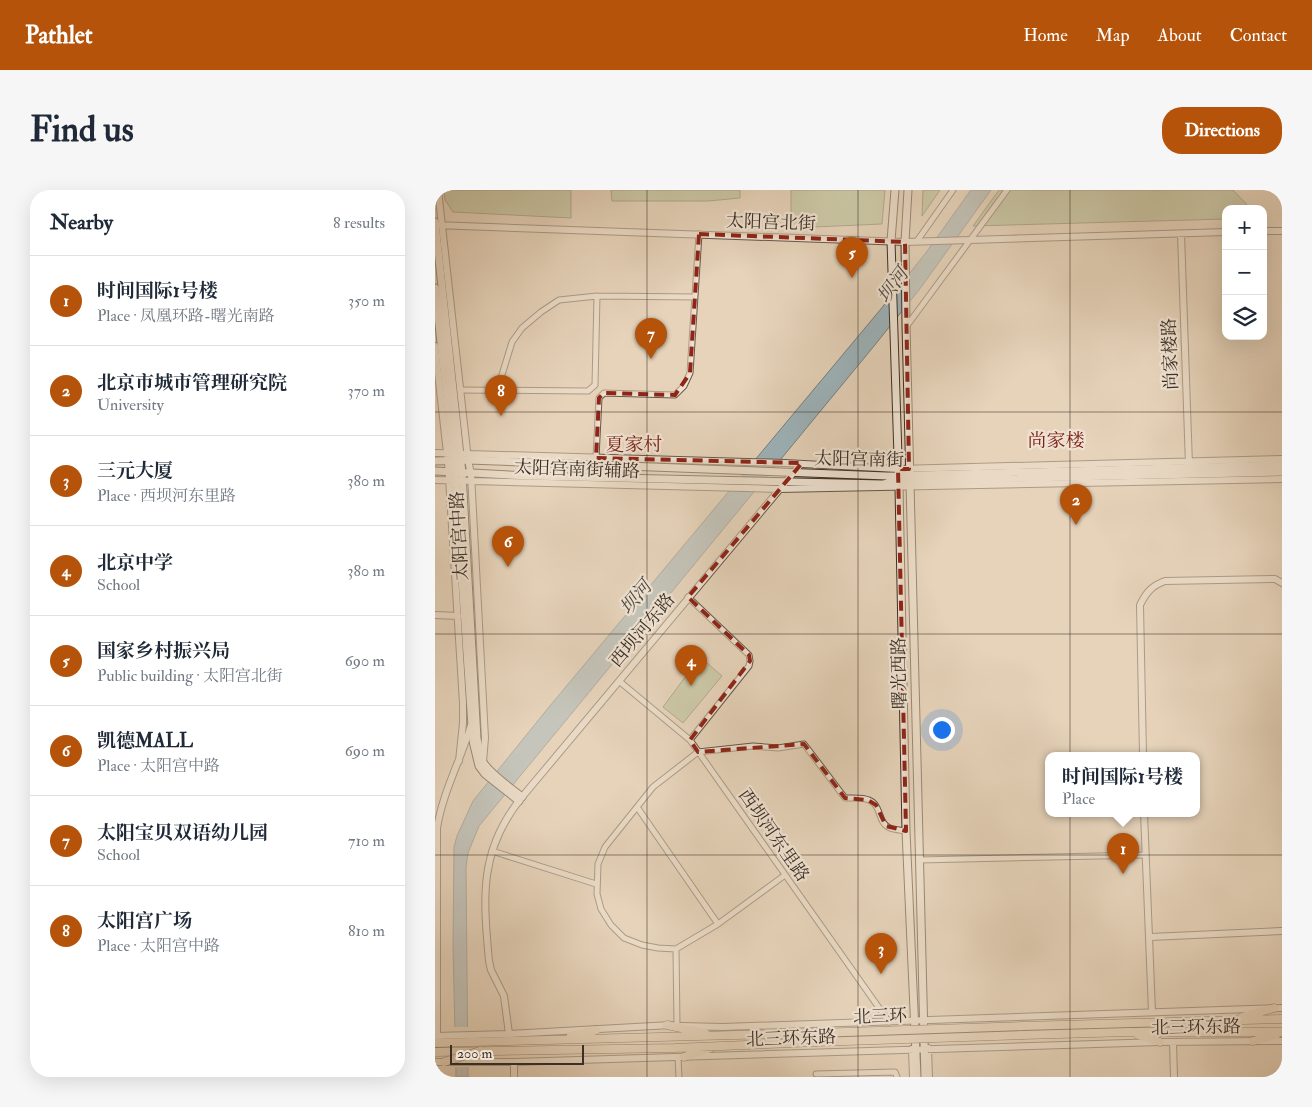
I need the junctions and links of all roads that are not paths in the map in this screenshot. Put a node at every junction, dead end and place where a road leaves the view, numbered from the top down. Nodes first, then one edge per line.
1 (438, 190) edge
2 (895, 190) edge
3 (908, 190) edge
4 (953, 190) edge
5 (1007, 190) edge
6 (437, 224) edge
7 (1267, 231) edge
8 (1282, 231) edge
9 (1222, 232) edge
10 (699, 234) junction
11 (1181, 234) junction
12 (971, 240) junction
13 (891, 241) junction
14 (917, 241) junction
15 (905, 242) junction
16 (435, 288) edge
17 (597, 296) junction
18 (695, 297) junction
19 (906, 326) junction
20 (440, 332) junction
21 (447, 336) junction
22 (435, 346) edge
23 (436, 356) junction
24 (457, 356) junction
25 (461, 390) junction
26 (497, 391) junction
27 (435, 453) edge
28 (457, 457) junction
29 (596, 458) junction
30 (1282, 459) edge
31 (435, 461) edge
32 (800, 465) junction
33 (1282, 465) edge
34 (1189, 468) junction
35 (435, 471) edge
36 (794, 472) junction
37 (1282, 472) edge
38 (455, 476) junction
39 (471, 477) junction
40 (898, 478) junction
41 (910, 478) junction
42 (1282, 479) edge
43 (435, 480) edge
44 (785, 482) junction
45 (759, 489) joint
46 (779, 489) junction
47 (475, 559) junction
48 (467, 560) junction
49 (1282, 583) edge
50 (688, 597) junction
51 (463, 602) junction
52 (470, 608) junction
53 (435, 615) edge
54 (458, 616) junction
55 (479, 628) junction
56 (459, 632) junction
57 (619, 681) junction
58 (471, 724) junction
59 (690, 740) junction
60 (698, 752) junction
61 (1143, 752) edge
62 (459, 760) junction
63 (483, 762) junction
64 (487, 771) junction
65 (518, 797) junction
66 (637, 807) junction
67 (1144, 817) edge
68 (906, 831) junction
69 (492, 851) junction
70 (1146, 855) junction
71 (919, 860) junction
72 (785, 875) junction
73 (596, 884) junction
74 (718, 924) junction
75 (1282, 931) edge
76 (1149, 937) junction
77 (676, 950) junction
78 (1278, 1008) edge
79 (1152, 1012) junction
80 (971, 1019) junction
81 (1282, 1019) edge
82 (1230, 1020) junction
83 (916, 1021) junction
84 (925, 1021) junction
85 (871, 1022) junction
86 (889, 1022) junction
87 (667, 1025) junction
88 (677, 1025) junction
89 (595, 1030) junction
90 (1129, 1032) junction
91 (1282, 1033) edge
92 (509, 1034) junction
93 (717, 1036) junction
94 (480, 1038) junction
95 (439, 1039) edge
96 (558, 1040) junction
97 (1253, 1041) junction
98 (1282, 1041) edge
99 (1160, 1042) junction
100 (1173, 1042) junction
101 (721, 1045) junction
102 (972, 1047) junction
103 (926, 1048) junction
104 (914, 1049) junction
105 (871, 1050) junction
106 (480, 1051) junction
107 (439, 1052) edge
108 (681, 1057) junction
109 (435, 1062) edge
110 (444, 1062) junction
111 (514, 1062) junction
112 (816, 1074) dead end
113 (514, 1077) edge
114 (679, 1077) edge
115 (897, 1077) edge
116 (913, 1077) edge
117 (917, 1077) edge
118 (925, 1077) edge
119 (929, 1077) edge
120 (1174, 1077) edge

1 - 6 street, 太阳宫中路
2 - 13 main road
3 - 15 main road
4 - 14 street
5 - 12 street
6 - 10 street, 太阳宫北街
6 - 21 main road, 太阳宫中路
6 - 24 street, 太阳宫中路
7 - 8 street
9 - 11 street, 太阳宫北街
10 - 13 street, 太阳宫北街
10 - 18 street
11 - 12 street, 太阳宫北街
11 - 34 street, 尚家楼路
12 - 14 street, 太阳宫北街
12 - 19 street
13 - 15 street, 太阳宫北街
13 - 40 main road, 曙光西路
14 - 15 street, 太阳宫北街
15 - 19 main road, 曙光西路
16 - 20 main road, 太阳宫中路
17 - 18 street
17 - 26 street
17 - 26 street
18 - 29 street
19 - 41 main road, 曙光西路
20 - 23 street
20 - 28 main road, 太阳宫中路
21 - 24 street
21 - 28 main road, 太阳宫中路
22 - 23 street, 太阳宫中路
23 - 28 street, 太阳宫中路
24 - 25 street, 太阳宫中路
25 - 26 street
25 - 28 street, 太阳宫中路
27 - 28 street, 太阳宫南街
28 - 29 street, 太阳宫南街
28 - 31 main road, 太阳宫南街
28 - 36 main road, 太阳宫南街
28 - 38 main road, 太阳宫中路
28 - 38 street, 太阳宫中路
28 - 39 street, 太阳宫中路
29 - 32 street, 太阳宫南街
30 - 34 street, 太阳宫南街
32 - 36 street, 西坝河东路
32 - 40 street, 太阳宫南街
33 - 34 main road, 太阳宫南街
34 - 37 main road, 太阳宫南街
34 - 41 main road, 太阳宫南街
34 - 41 street, 太阳宫南街
35 - 38 main road, 太阳宫南街
36 - 40 main road, 太阳宫南街
36 - 44 street, 西坝河东路
38 - 39 main road, 太阳宫南街
38 - 43 street
38 - 48 main road, 太阳宫中路
38 - 51 main road, 太阳宫中路
38 - 54 street, 太阳宫中路
39 - 44 main road, 太阳宫南街
39 - 45 street, 太阳宫南街辅路
39 - 47 street, 太阳宫中路
40 - 41 main road, 太阳宫南街
40 - 41 street, 太阳宫南街
40 - 44 main road, 太阳宫南街
40 - 46 street, 太阳宫南街
40 - 68 main road, 曙光西路
41 - 42 street, 太阳宫南街
41 - 71 main road, 曙光西路
44 - 46 street, 西坝河东路
45 - 46 street, 太阳宫南街
46 - 50 street, 西坝河东路
47 - 48 street
47 - 55 street, 太阳宫中路
48 - 52 main road, 太阳宫中路
49 - 61 street
50 - 57 street, 西坝河东路
50 - 59 street
51 - 56 street
51 - 58 main road, 太阳宫中路
52 - 55 street
52 - 63 main road, 太阳宫中路
53 - 54 street
54 - 56 street, 太阳宫中路
55 - 63 street, 太阳宫中路
56 - 62 street, 太阳宫中路
57 - 59 street, 西坝河东里路
57 - 65 street, 西坝河东路
58 - 62 street
58 - 64 main road, 太阳宫中路
59 - 60 street, 西坝河东里路
60 - 66 street
60 - 68 street
60 - 72 street, 西坝河东里路
62 - 95 street
63 - 64 main road, 太阳宫中路
64 - 65 main road
65 - 69 street, 西坝河东路
66 - 73 street
66 - 74 street
67 - 70 street
68 - 83 main road, 曙光西路
69 - 73 street
69 - 92 street, 西坝河东路
70 - 71 street
70 - 76 street
71 - 84 main road, 曙光西路
72 - 74 street
72 - 86 street, 西坝河东里路
73 - 77 street
74 - 77 street
75 - 76 street
76 - 79 street
77 - 88 street
78 - 79 street, 北三环东路
78 - 82 highway
79 - 80 street, 北三环东路
80 - 84 street, 北三环东路
80 - 102 street
81 - 82 highway, 北三环
82 - 93 highway, 北三环, bridge
83 - 84 street, 北三环东路
83 - 86 street, 北三环东路
83 - 104 main road, 曙光西路
84 - 103 main road, 曙光西路
85 - 86 street, 北三环东路
85 - 88 street, 北三环东路
85 - 105 street
87 - 88 street, 北三环东路
87 - 89 street, 北三环东路
87 - 93 highway
89 - 92 street, 北三环东路
89 - 96 highway
90 - 91 highway, 北三环
90 - 99 highway
90 - 101 highway, 北三环, bridge
91 - 97 highway
92 - 94 street, 北三环东路
93 - 96 highway, 北三环
94 - 95 highway, 北三环
94 - 96 highway, 北三环
97 - 98 street, 北三环东路
97 - 100 street, 北三环东路
99 - 100 street, 北三环东路
99 - 102 street, 北三环东路
100 - 120 street
101 - 106 highway, 北三环
101 - 108 highway
102 - 103 street, 北三环东路
103 - 104 street, 北三环东路
103 - 118 main road, 曙光西路
103 - 119 street
104 - 105 street, 北三环东路
104 - 116 street
104 - 117 main road, 曙光西路
105 - 108 street, 北三环东路
106 - 107 highway, 北三环, bridge
106 - 110 highway, bridge
108 - 111 street, 北三环东路
108 - 114 street
109 - 110 street
110 - 111 street, 北三环东路, bridge
111 - 113 street
112 - 115 street

